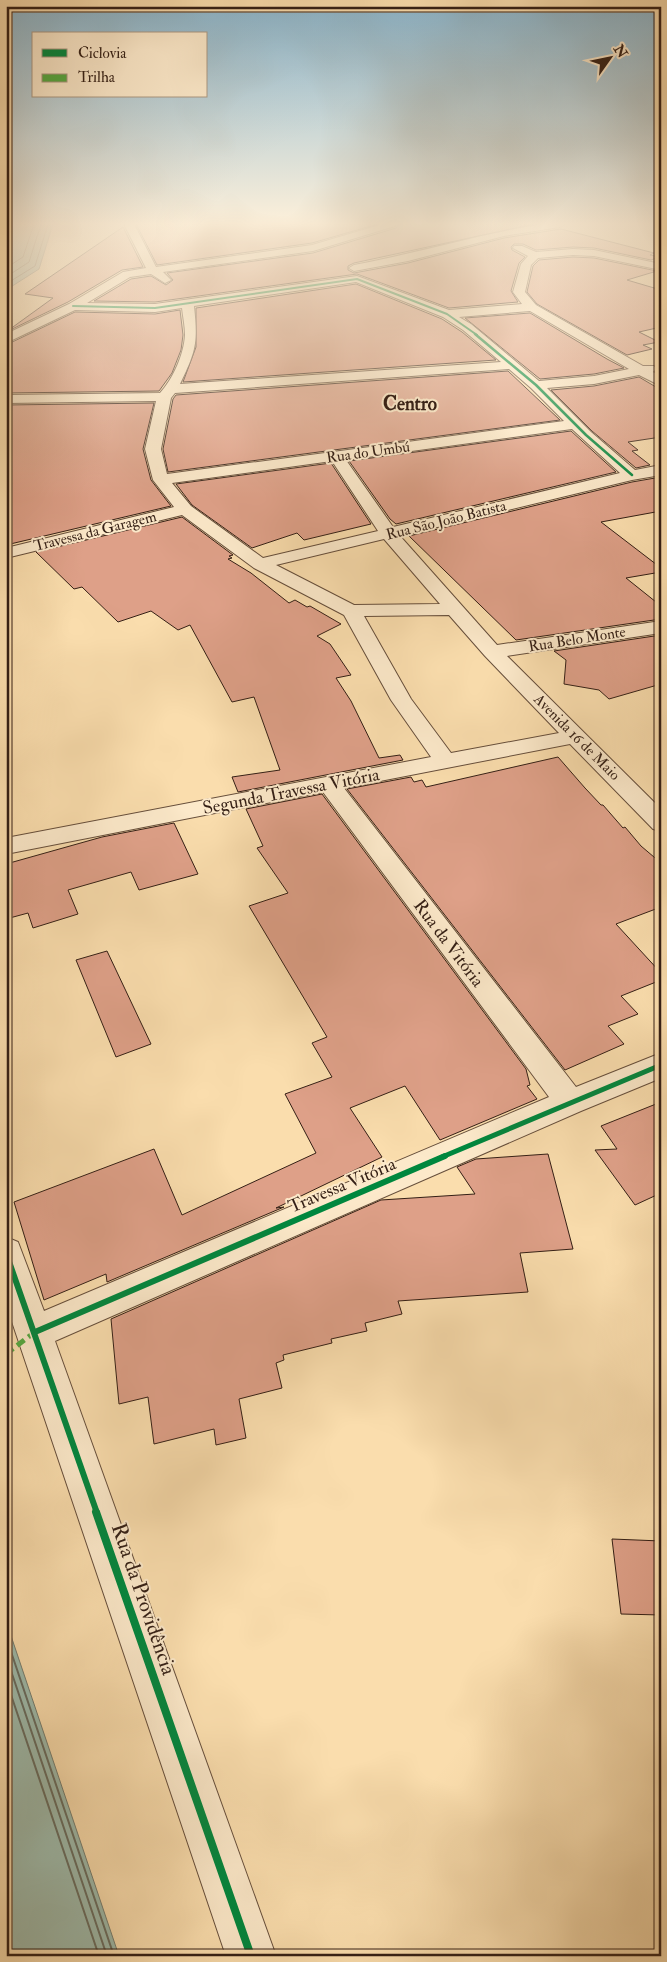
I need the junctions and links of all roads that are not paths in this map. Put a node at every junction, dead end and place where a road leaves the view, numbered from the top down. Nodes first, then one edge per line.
1 (54, 316) edge
2 (188, 316) edge
3 (449, 316) edge
4 (548, 316) edge
5 (6, 339) edge
6 (512, 365) junction
7 (661, 367) edge
8 (640, 370) junction
9 (661, 382) edge
10 (536, 385) junction
11 (167, 393) junction
12 (6, 399) edge
13 (575, 424) junction
14 (336, 456) junction
15 (661, 470) edge
16 (632, 475) junction
17 (661, 478) edge
18 (161, 480) junction
19 (184, 509) junction
20 (389, 534) junction
21 (6, 553) edge
22 (260, 564) junction
23 (454, 609) junction
24 (351, 611) junction
25 (661, 627) edge
26 (492, 652) junction
27 (576, 736) junction
28 (446, 762) junction
29 (329, 784) junction
30 (661, 823) edge
31 (6, 846) edge
32 (661, 1065) edge
33 (570, 1102) junction
34 (6, 1253) edge
35 (35, 1332) junction
36 (251, 1956) edge

1 - 5 street
2 - 11 street
3 - 6 street
4 - 8 street
6 - 10 street
6 - 11 street
7 - 8 street
8 - 9 street
8 - 10 street
10 - 13 street
11 - 12 street
11 - 18 street
13 - 14 street, Rua do Umbú
13 - 16 street
14 - 18 street, Rua do Umbú
14 - 20 street, Avenida 16 de Maio
15 - 16 street, Rua São João Batista
16 - 17 street
16 - 20 street, Rua São João Batista
18 - 19 street
19 - 21 street, Travessa da Garagem
19 - 22 street
20 - 22 street, Rua São João Batista
20 - 23 street, Avenida 16 de Maio
22 - 24 street
23 - 24 street
23 - 26 street, Avenida 16 de Maio
24 - 28 street
25 - 26 street, Rua Belo Monte
26 - 27 street, Avenida 16 de Maio
27 - 28 street, Segunda Travessa Vitória
27 - 30 street, Avenida 16 de Maio
28 - 29 street, Segunda Travessa Vitória
29 - 31 street, Segunda Travessa Vitória
29 - 33 street, Rua da Vitória
32 - 33 street, Travessa Vitória
33 - 35 street, Travessa Vitória
34 - 35 street, Rua da Providência
35 - 36 street, Rua da Providência

